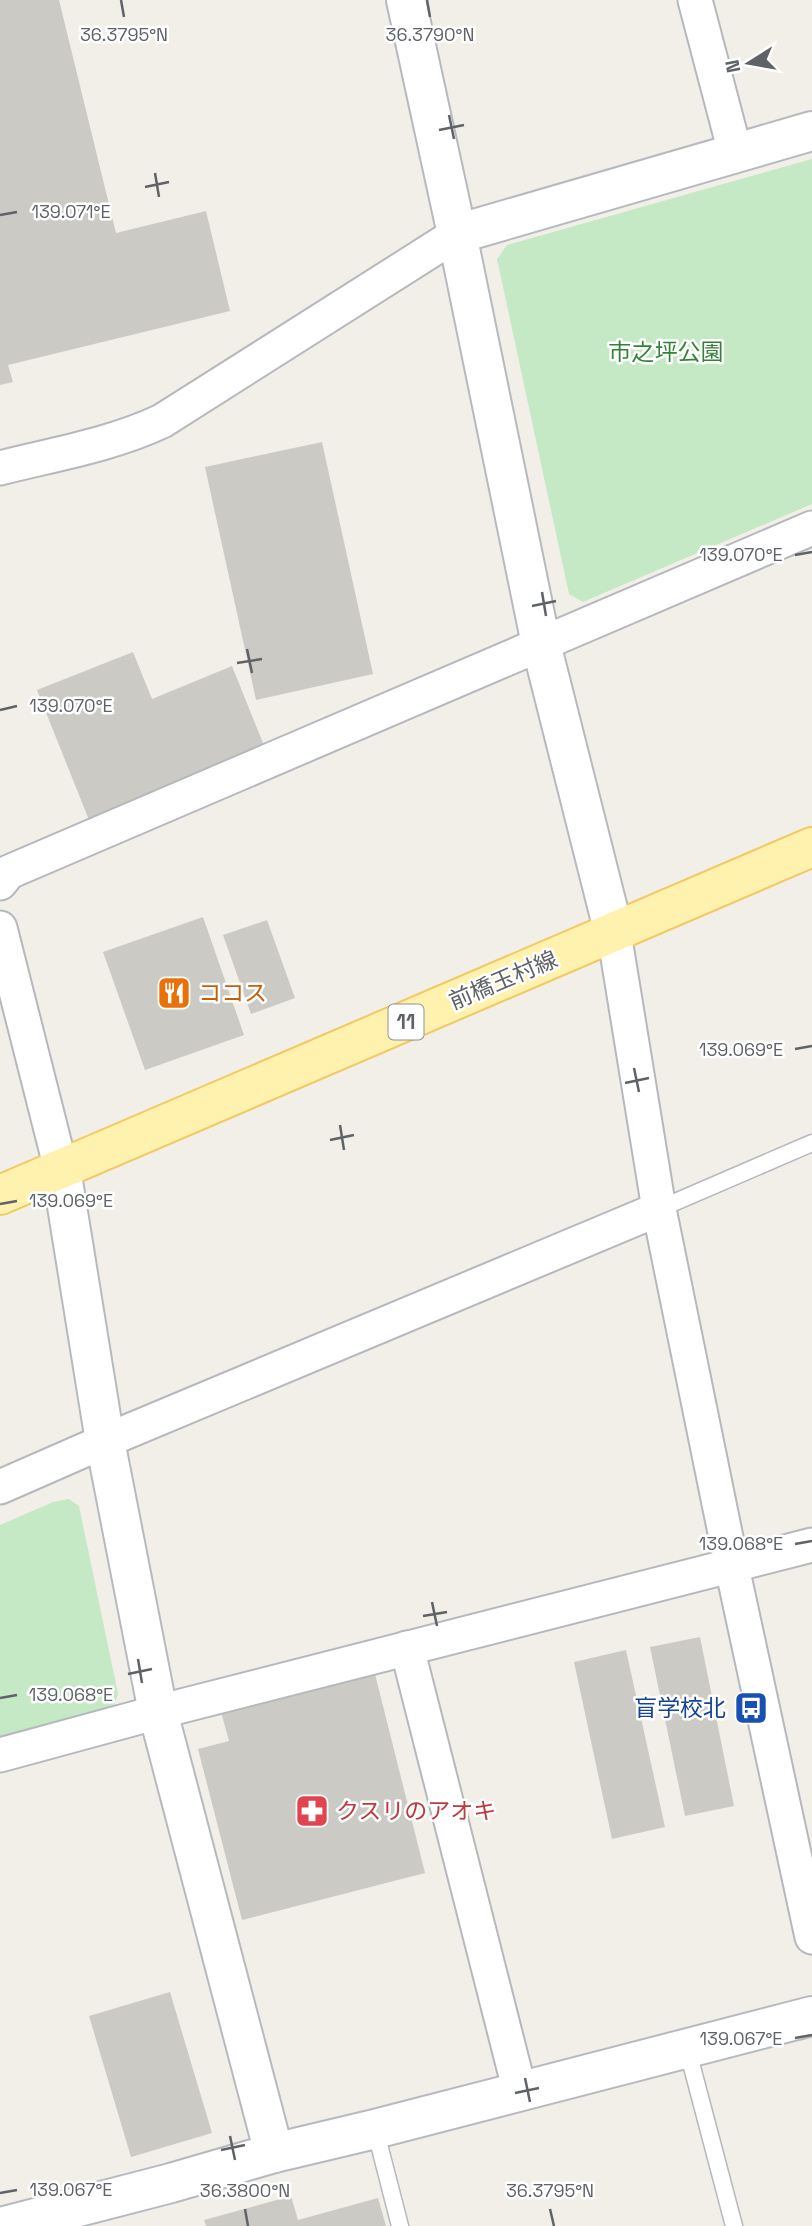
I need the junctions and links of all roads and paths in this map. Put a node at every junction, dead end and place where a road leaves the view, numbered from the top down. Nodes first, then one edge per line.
1 (406, 0) edge
2 (695, 0) edge
3 (812, 131) edge
4 (735, 152) junction
5 (457, 234) junction
6 (0, 468) edge
7 (812, 528) edge
8 (541, 644) junction
9 (812, 847) edge
10 (0, 883) edge
11 (0, 928) edge
12 (614, 933) junction
13 (812, 1143) edge
14 (61, 1169) junction
15 (0, 1195) edge
16 (659, 1209) junction
17 (104, 1441) junction
18 (0, 1487) edge
19 (812, 1545) edge
20 (732, 1567) junction
21 (407, 1648) junction
22 (158, 1712) junction
23 (0, 1755) edge
24 (812, 1937) edge
25 (812, 2016) edge
26 (687, 2048) junction
27 (520, 2092) junction
28 (375, 2129) junction
29 (274, 2153) junction
30 (5, 2226) edge
31 (400, 2226) edge
32 (734, 2226) edge

1 - 5 street
2 - 4 street
3 - 4 street
4 - 5 street
5 - 6 street
5 - 8 street
7 - 8 street
8 - 10 street
8 - 12 street
9 - 12 main road, 前橋玉村線 / 11
11 - 14 street
12 - 14 main road, 前橋玉村線 / 11
12 - 16 street
13 - 16 lane
14 - 15 main road, 前橋玉村線 / 11
14 - 17 street
16 - 17 street
16 - 20 street
17 - 18 street
17 - 22 street
19 - 20 street
20 - 21 street
20 - 24 street
21 - 22 street
21 - 27 street
22 - 23 street
22 - 29 street
25 - 26 street
26 - 27 street
26 - 32 lane
27 - 28 street
28 - 29 street
28 - 31 lane
29 - 30 street

